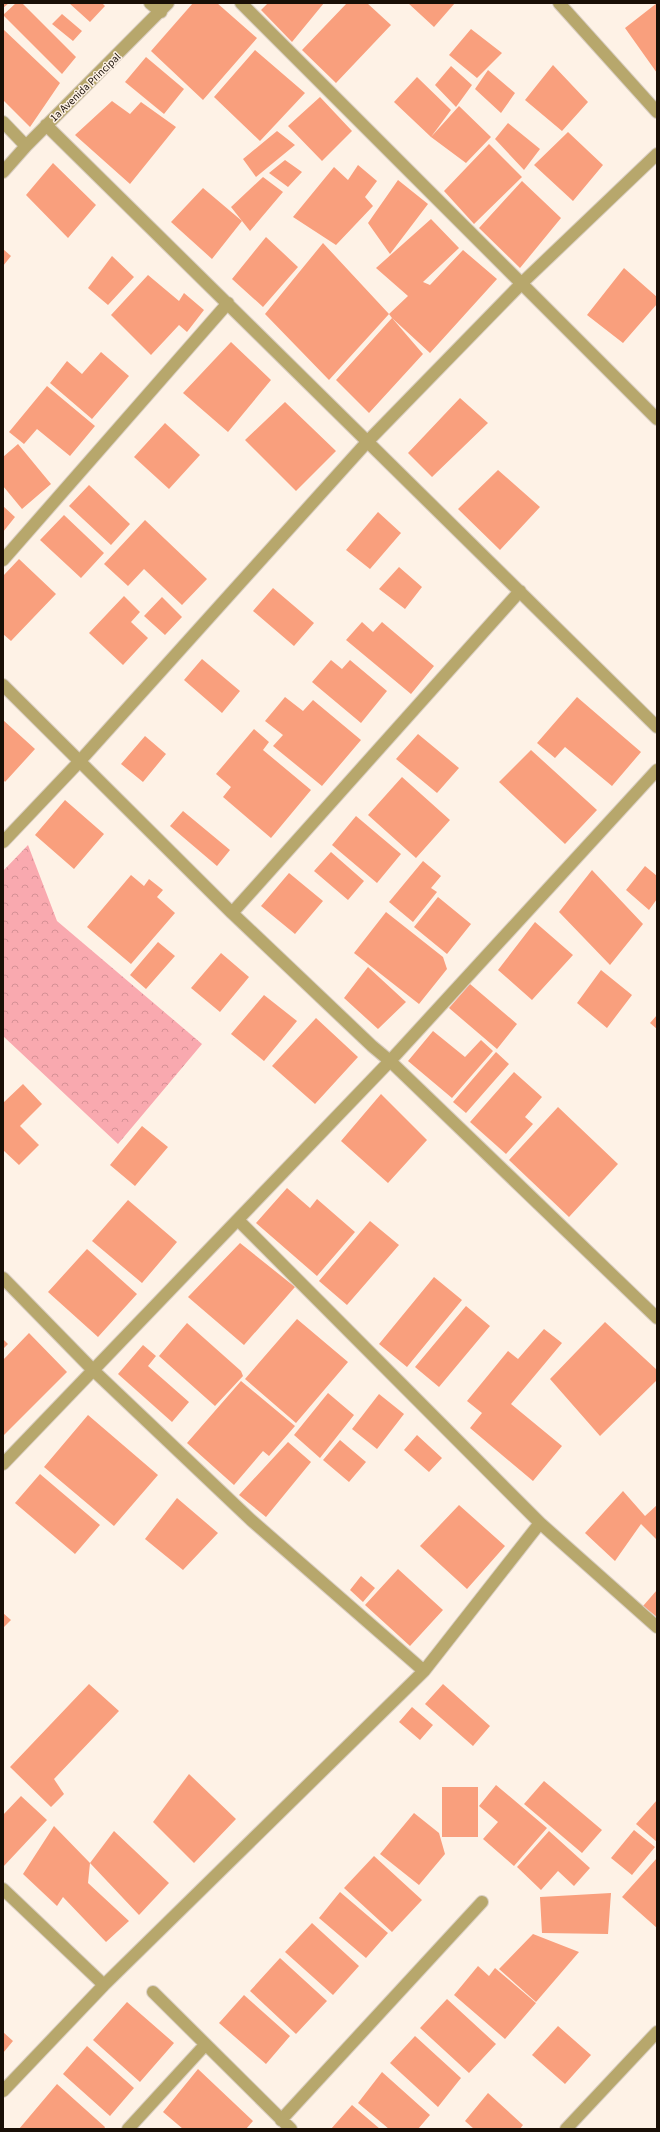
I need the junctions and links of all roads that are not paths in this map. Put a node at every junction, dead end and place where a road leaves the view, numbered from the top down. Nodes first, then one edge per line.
1 (150, 3) edge
2 (241, 3) edge
3 (559, 3) edge
4 (165, 8) edge
5 (657, 112) edge
6 (3, 122) edge
7 (46, 125) junction
8 (26, 146) junction
9 (657, 154) edge
10 (3, 172) edge
11 (522, 282) junction
12 (228, 303) junction
13 (657, 419) edge
14 (368, 441) junction
15 (3, 560) edge
16 (520, 591) junction
17 (3, 685) edge
18 (657, 727) edge
19 (79, 762) junction
20 (657, 770) edge
21 (3, 842) edge
22 (232, 913) junction
23 (390, 1061) junction
24 (238, 1220) junction
25 (3, 1278) edge
26 (657, 1318) edge
27 (93, 1370) junction
28 (3, 1464) edge
29 (540, 1523) junction
30 (657, 1627) edge
31 (424, 1671) junction
32 (3, 1889) edge
33 (482, 1902) dead end
34 (104, 1985) junction
35 (153, 1992) dead end
36 (657, 2032) edge
37 (205, 2045) junction
38 (3, 2091) edge
39 (281, 2120) junction
40 (128, 2129) edge
41 (291, 2129) edge
42 (566, 2129) edge

1 - 4 street
2 - 11 street
3 - 5 street
4 - 7 street, 1a Avenida Principal
6 - 8 street
7 - 8 street, 1a Avenida Principal
7 - 12 street
8 - 10 street, 1a Avenida Principal
9 - 11 street
11 - 13 street
11 - 14 street
12 - 14 street
12 - 15 street
14 - 16 street
14 - 19 street
16 - 18 street
16 - 22 street
17 - 19 street
19 - 21 street
19 - 22 street
20 - 23 street
22 - 23 street
23 - 24 street
23 - 26 street
24 - 27 street
24 - 29 street
25 - 27 street
27 - 28 street
27 - 31 street
29 - 30 street
29 - 31 street
31 - 34 street
32 - 34 street
33 - 39 street
34 - 38 street
35 - 37 street
36 - 42 street
37 - 39 street
37 - 40 street
39 - 41 street

